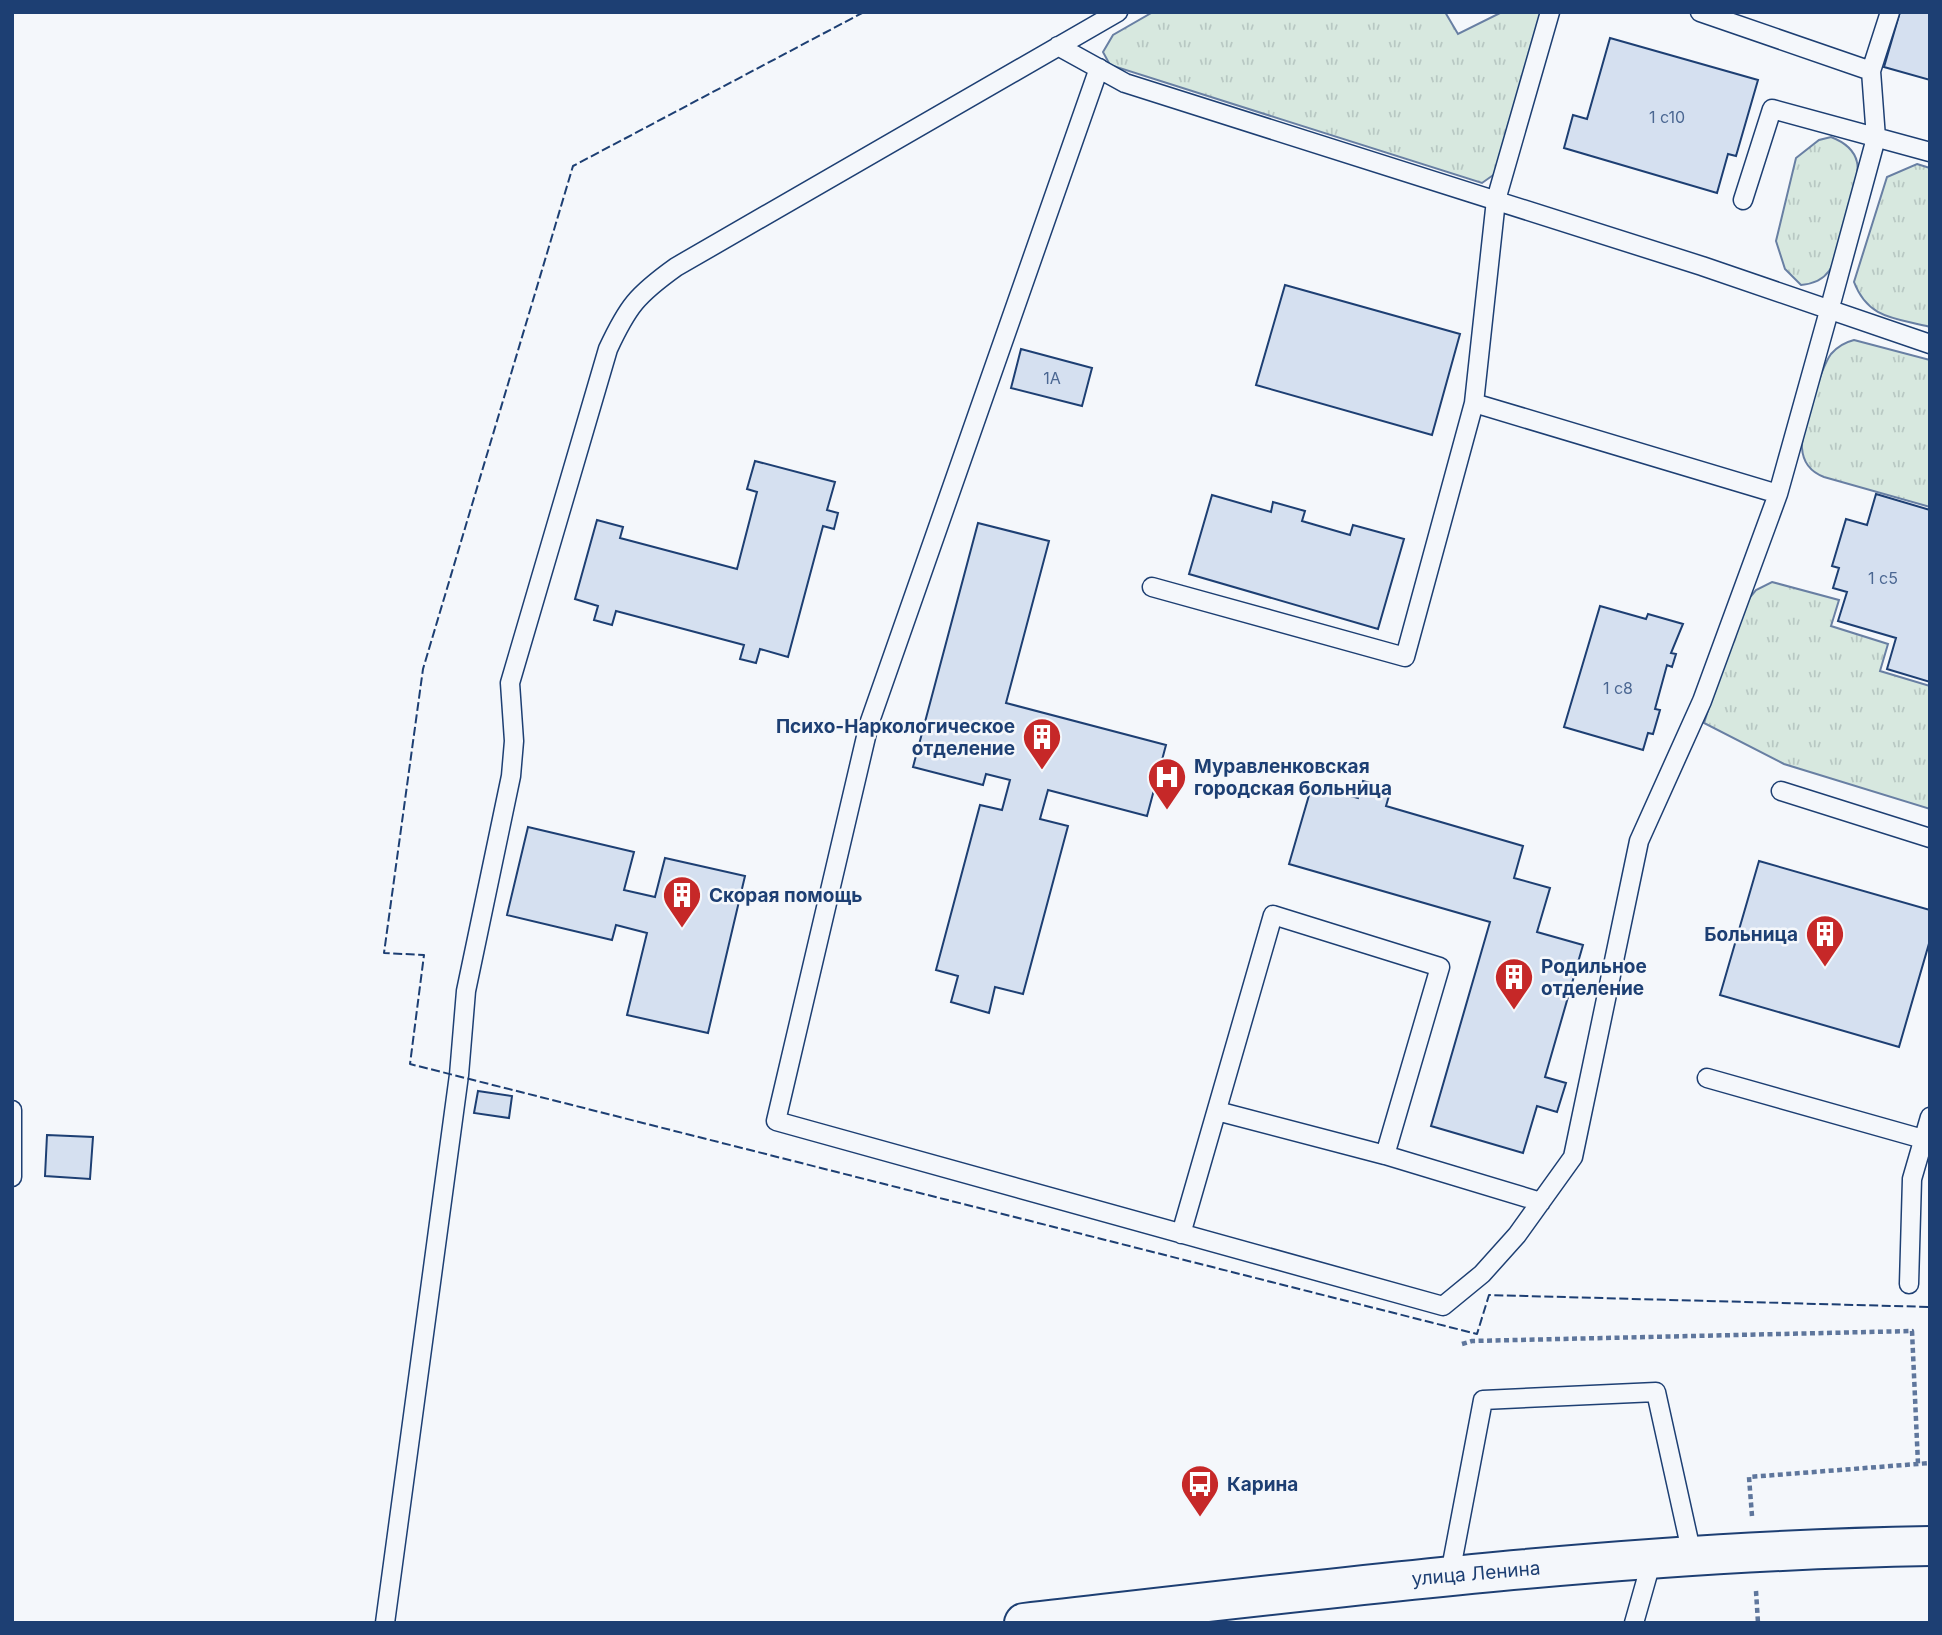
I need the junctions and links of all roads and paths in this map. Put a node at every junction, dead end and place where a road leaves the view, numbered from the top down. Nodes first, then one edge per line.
1 (1118, 12) edge
2 (1550, 12) edge
3 (1700, 12) edge
4 (1890, 12) edge
5 (1058, 46) junction
6 (1099, 68) junction
7 (1871, 71) junction
8 (1876, 138) junction
9 (1930, 152) edge
10 (1496, 200) junction
11 (1743, 200) dead end
12 (1829, 311) junction
13 (1930, 344) edge
14 (1474, 403) junction
15 (1778, 495) junction
16 (1152, 587) dead end
17 (1781, 792) dead end
18 (1930, 838) edge
19 (1707, 1078) dead end
20 (12, 1110) edge
21 (1217, 1111) junction
22 (1930, 1117) edge
23 (1923, 1139) junction
24 (1385, 1155) junction
25 (12, 1177) edge
26 (1541, 1202) junction
27 (1181, 1234) junction
28 (1909, 1284) dead end
29 (1462, 1345) dead end
30 (1918, 1464) junction
31 (1930, 1464) edge
32 (1930, 1546) edge
33 (1754, 1552) junction
34 (1692, 1555) junction
35 (1653, 1556) junction
36 (1450, 1574) junction
37 (1030, 1622) edge
38 (385, 1623) edge
39 (1024, 1623) edge
40 (1634, 1623) edge
41 (1758, 1623) edge

1 - 5 lane
2 - 10 lane
3 - 7 lane
4 - 7 lane
5 - 6 lane
5 - 38 lane
6 - 10 lane
6 - 27 lane
7 - 8 lane
8 - 9 lane
8 - 11 lane
8 - 12 lane
10 - 12 lane
10 - 14 lane
12 - 13 lane
12 - 15 lane
14 - 15 lane
14 - 16 lane
15 - 26 lane
17 - 18 lane
19 - 23 lane
20 - 25 lane
21 - 24 lane
21 - 24 lane
21 - 27 lane
22 - 23 lane
23 - 28 lane
24 - 26 lane
26 - 27 lane
29 - 30 path
30 - 31 path
30 - 33 path
32 - 33 main road, улица Ленина
33 - 34 main road, улица Ленина
33 - 41 path
34 - 35 main road, улица Ленина
34 - 36 lane
35 - 36 main road, улица Ленина
35 - 40 lane
36 - 37 main road, улица Ленина
37 - 39 main road, улица Ленина

